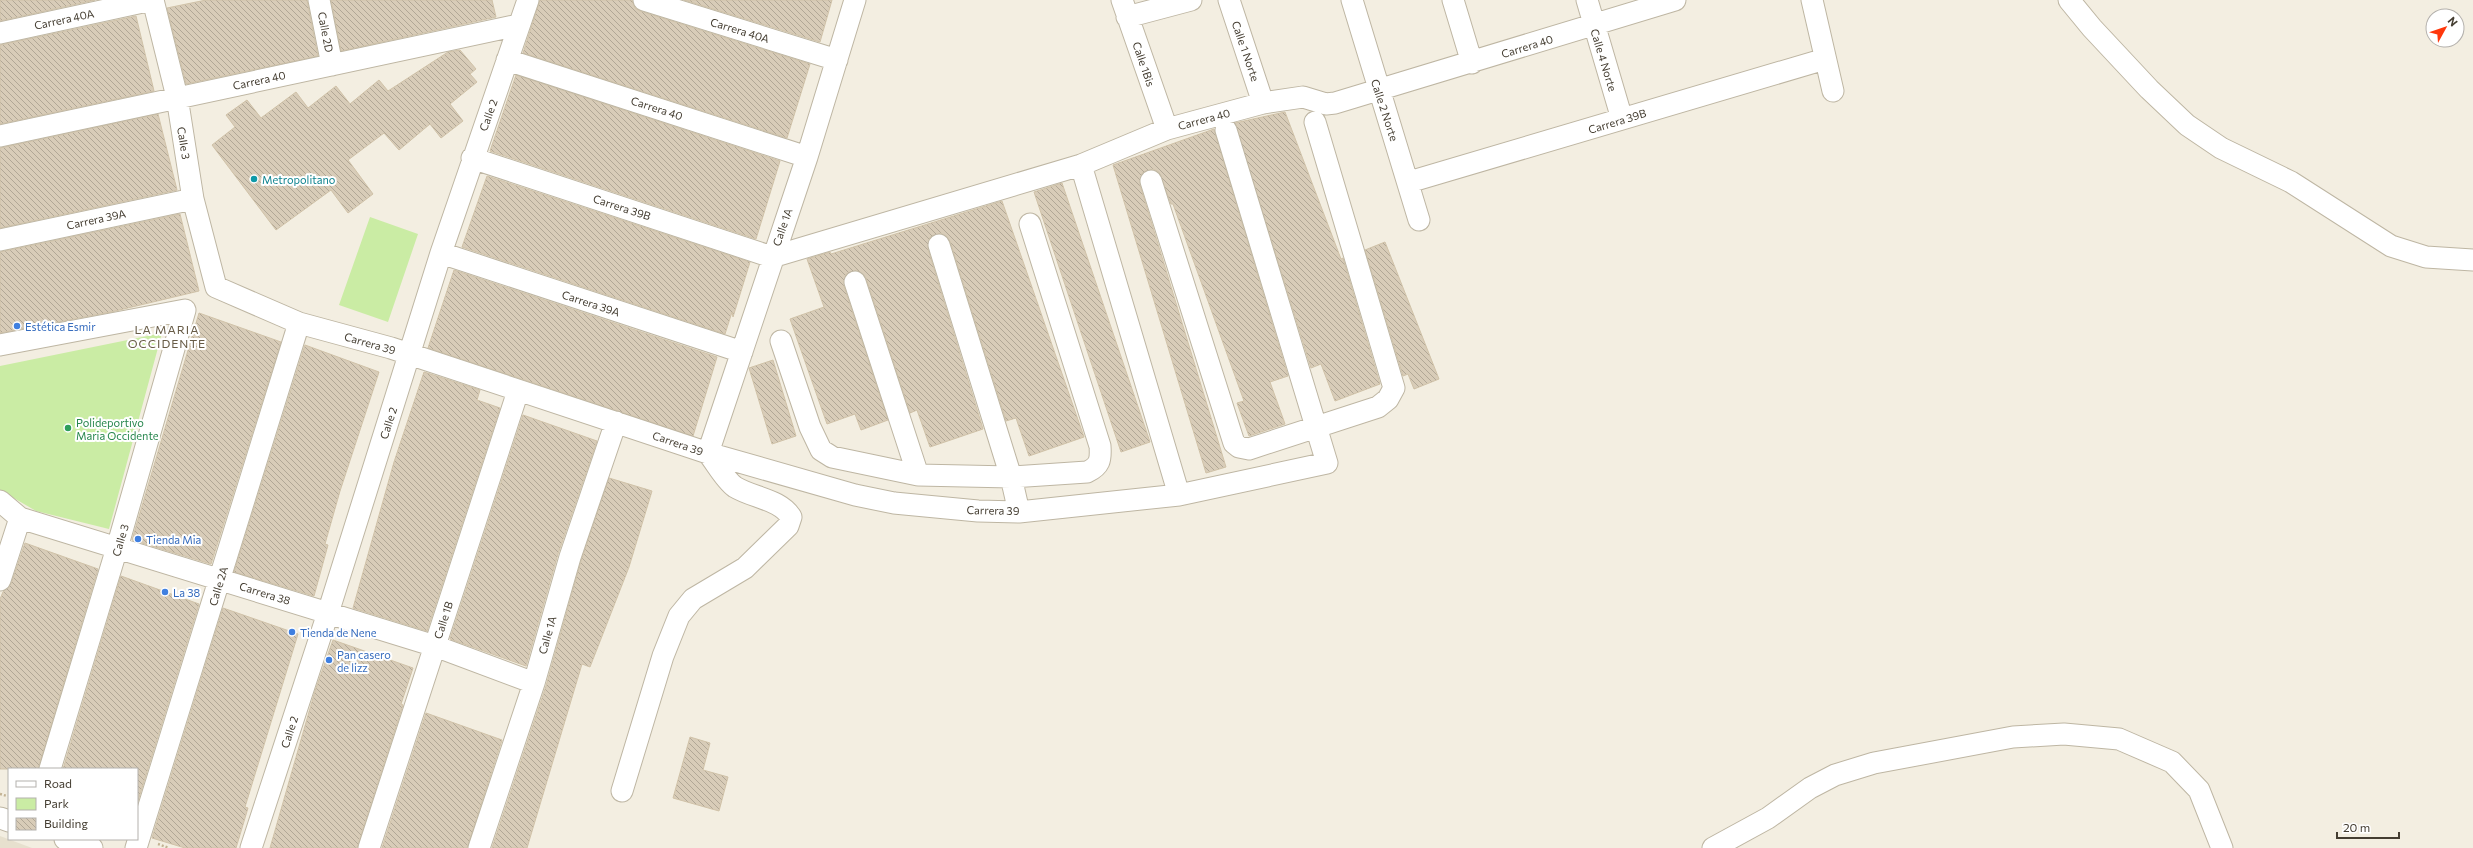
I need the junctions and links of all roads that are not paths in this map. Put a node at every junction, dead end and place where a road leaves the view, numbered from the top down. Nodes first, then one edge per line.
1 (152, 0) edge
2 (319, 0) edge
3 (528, 0) edge
4 (644, 0) edge
5 (855, 0) edge
6 (1191, 0) edge
7 (1229, 0) edge
8 (1352, 0) edge
9 (1453, 0) edge
10 (1587, 0) edge
11 (1675, 0) edge
12 (1812, 0) edge
13 (2069, 0) edge
14 (1124, 8) edge
15 (518, 25) junction
16 (1594, 25) junction
17 (0, 33) edge
18 (1825, 59) junction
19 (507, 60) junction
20 (837, 60) junction
21 (1472, 63) junction
22 (332, 65) junction
23 (1378, 90) junction
24 (1833, 91) dead end
25 (177, 97) junction
26 (1264, 103) junction
27 (1622, 119) junction
28 (1315, 122) dead end
29 (1167, 129) junction
30 (1226, 130) dead end
31 (0, 136) edge
32 (807, 157) junction
33 (472, 158) junction
34 (1081, 165) junction
35 (1151, 181) dead end
36 (1409, 182) junction
37 (193, 199) junction
38 (1419, 220) dead end
39 (1030, 224) dead end
40 (0, 240) edge
41 (939, 245) dead end
42 (441, 253) junction
43 (772, 256) junction
44 (2473, 260) edge
45 (855, 282) dead end
46 (216, 287) joint
47 (299, 323) junction
48 (782, 341) dead end
49 (0, 345) edge
50 (742, 352) junction
51 (410, 355) junction
52 (518, 391) junction
53 (616, 422) junction
54 (1316, 427) junction
55 (708, 453) junction
56 (918, 475) junction
57 (1011, 477) junction
58 (1179, 496) junction
59 (0, 501) edge
60 (1019, 512) junction
61 (20, 518) junction
62 (117, 548) junction
63 (220, 579) junction
64 (0, 580) edge
65 (328, 613) junction
66 (435, 646) junction
67 (534, 682) junction
68 (50, 768) edge
69 (622, 792) dead end
70 (69, 840) edge
71 (92, 848) edge
72 (136, 848) edge
73 (251, 848) edge
74 (369, 848) edge
75 (479, 848) edge
76 (1713, 848) edge
77 (2222, 848) edge

1 - 17 street, Carrera 40A
1 - 25 street, Calle 3
2 - 22 street, Calle 2D
3 - 15 street, Calle 2
4 - 20 street, Carrera 40A
5 - 20 street, Calle 1A
6 - 14 street
7 - 26 street, Calle 1 Norte
8 - 23 street, Calle 2 Norte
9 - 21 street
10 - 16 street, Calle 4 Norte
11 - 16 street, Carrera 40
12 - 18 street
13 - 44 street
14 - 29 street, Calle 1Bis
15 - 19 street, Calle 2
15 - 22 street, Carrera 40
16 - 21 street, Carrera 40
16 - 27 street, Calle 4 Norte
18 - 24 street
18 - 27 street, Carrera 39B
19 - 32 street, Carrera 40
19 - 33 street, Calle 2
20 - 32 street, Calle 1A
21 - 23 street, Carrera 40
22 - 25 street, Carrera 40
23 - 26 street, Carrera 40
23 - 36 street, Calle 2 Norte
25 - 31 street, Carrera 40
25 - 37 street, Calle 3
26 - 29 street, Carrera 40
27 - 36 street, Carrera 39B
28 - 54 street
29 - 34 street, Carrera 40
30 - 54 street
32 - 43 street, Calle 1A
33 - 42 street, Calle 2
33 - 43 street, Carrera 39B
34 - 43 street, Carrera 40
34 - 58 street
35 - 54 street
36 - 38 street, Calle 2 Norte
37 - 40 street, Carrera 39A
37 - 46 street, Calle 3
39 - 57 street
41 - 57 street
42 - 50 street, Carrera 39A
42 - 51 street, Calle 2
43 - 50 street, Calle 1A
45 - 56 street
46 - 47 street, Carrera 39
47 - 51 street, Carrera 39
47 - 63 street, Calle 2A
48 - 56 street
49 - 62 street, Calle 3
50 - 55 street, Calle 1A
51 - 52 street, Carrera 39
51 - 65 street, Calle 2
52 - 53 street, Carrera 39
52 - 66 street, Calle 1B
53 - 55 street, Carrera 39
53 - 67 street, Calle 1A
54 - 58 street, Carrera 39
55 - 60 street, Carrera 39
55 - 69 street
56 - 57 street
57 - 60 street
58 - 60 street, Carrera 39
59 - 61 street, Carrera 38
61 - 62 street, Carrera 38
61 - 64 street
62 - 63 street, Carrera 38
62 - 68 street, Calle 3
63 - 65 street, Carrera 38
63 - 72 street, Calle 2A
65 - 66 street, Carrera 38
65 - 73 street, Calle 2
66 - 67 street, Carrera 38
66 - 74 street, Calle 1B
67 - 75 street, Calle 1A
70 - 71 street
76 - 77 street

